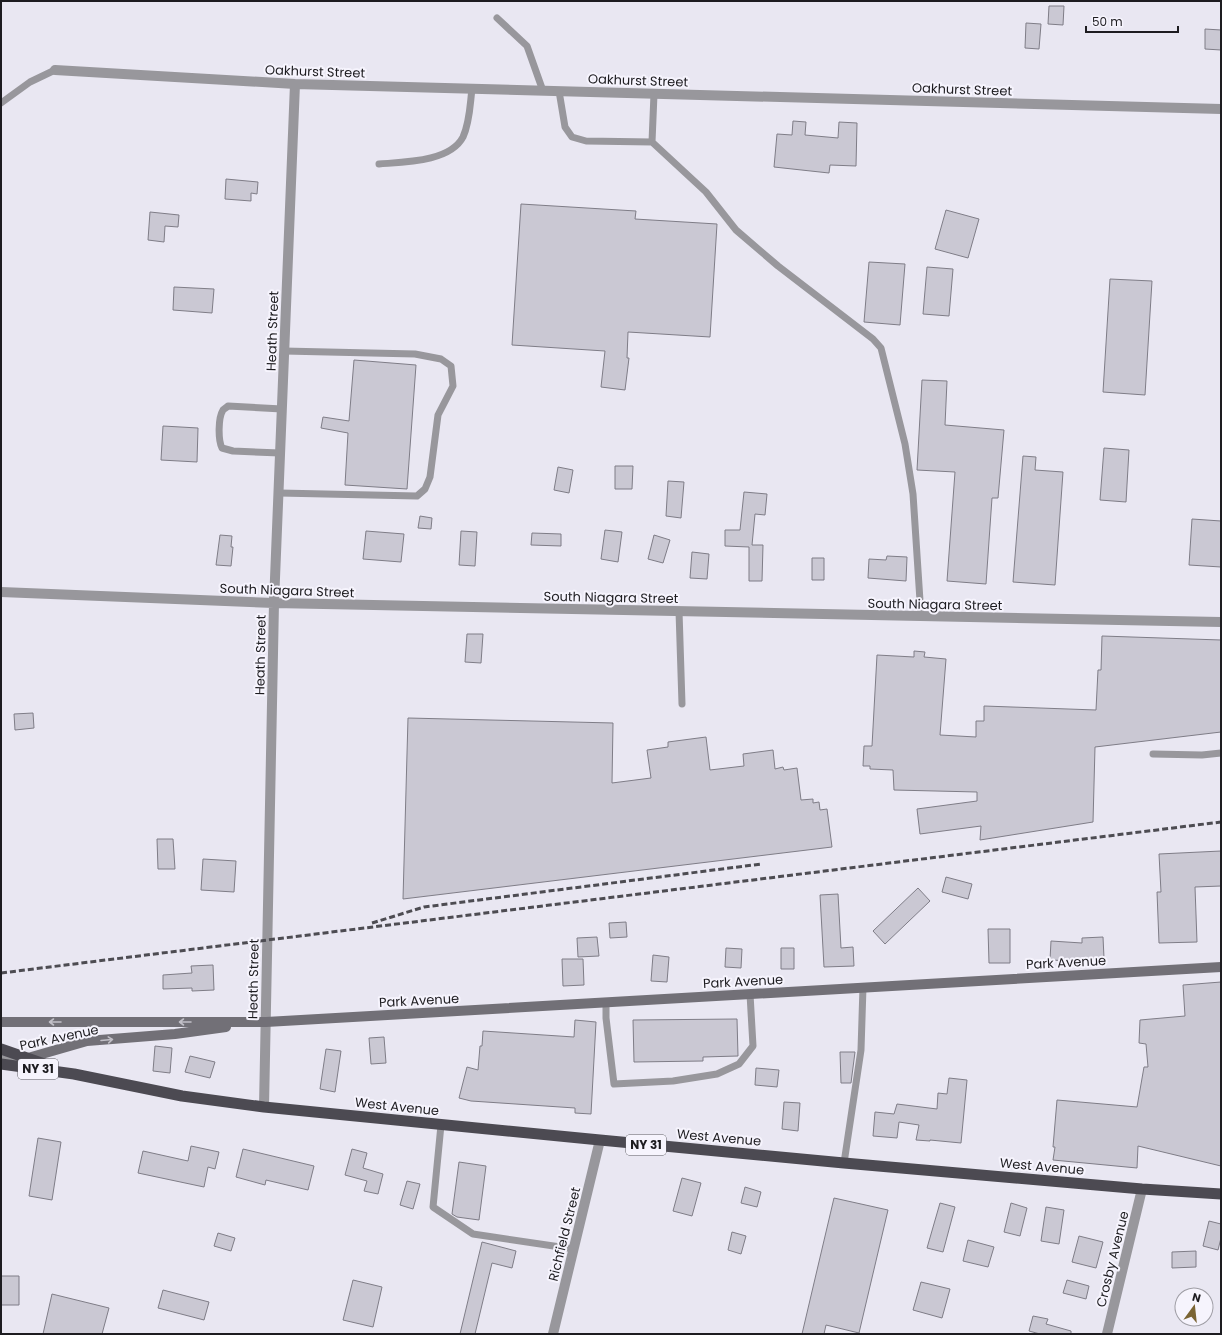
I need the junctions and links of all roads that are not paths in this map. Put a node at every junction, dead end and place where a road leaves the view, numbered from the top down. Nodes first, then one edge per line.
1 (497, 18) dead end
2 (55, 70) joint
3 (295, 84) junction
4 (472, 89) junction
5 (543, 90) junction
6 (559, 91) junction
7 (654, 94) junction
8 (1, 103) edge
9 (1221, 109) edge
10 (652, 142) junction
11 (379, 164) dead end
12 (284, 351) junction
13 (282, 409) junction
14 (280, 454) junction
15 (279, 493) junction
16 (1, 592) edge
17 (274, 603) junction
18 (679, 612) junction
19 (921, 616) junction
20 (1221, 622) edge
21 (682, 704) dead end
22 (1221, 753) edge
23 (1153, 754) dead end
24 (1221, 967) edge
25 (863, 987) junction
26 (750, 994) junction
27 (606, 1002) junction
28 (1, 1022) edge
29 (266, 1022) junction
30 (1, 1049) edge
31 (28, 1058) junction
32 (1, 1060) edge
33 (1, 1064) edge
34 (74, 1074) junction
35 (264, 1107) junction
36 (441, 1125) junction
37 (600, 1140) junction
38 (844, 1162) junction
39 (1142, 1189) junction
40 (1221, 1194) edge
41 (574, 1249) junction
42 (553, 1334) edge
43 (1107, 1334) edge

1 - 5 lane
2 - 3 street, Oakhurst Street
2 - 8 lane
3 - 4 street, Oakhurst Street
3 - 12 street, Heath Street
4 - 5 street, Oakhurst Street
4 - 11 lane
5 - 6 street, Oakhurst Street
6 - 7 street, Oakhurst Street
6 - 10 lane
7 - 9 street, Oakhurst Street
7 - 10 lane
10 - 19 lane
12 - 13 street, Heath Street
12 - 15 lane
13 - 14 street, Heath Street
13 - 14 lane
14 - 15 street, Heath Street
15 - 17 street, Heath Street
16 - 17 street, South Niagara Street
17 - 18 street, South Niagara Street
17 - 29 street, Heath Street
18 - 19 street, South Niagara Street
18 - 21 lane
19 - 20 street, South Niagara Street
22 - 23 lane
24 - 25 main road, Park Avenue
25 - 26 main road, Park Avenue
25 - 38 lane
26 - 27 main road, Park Avenue
26 - 27 lane
27 - 29 main road, Park Avenue
29 -> 28 main road, Park Avenue
31 -> 29 main road, Park Avenue
29 - 35 street, Heath Street
30 - 31 highway, NY 31
31 - 32 street, Park Avenue
31 - 34 highway, NY 31
33 - 34 highway, NY 31
34 - 35 highway, West Avenue / NY 31
35 - 36 highway, West Avenue / NY 31
36 - 37 highway, West Avenue / NY 31
36 - 41 lane
37 - 38 highway, West Avenue / NY 31
37 - 41 street, Richfield Street
38 - 39 highway, West Avenue / NY 31
39 - 40 highway, West Avenue / NY 31
39 - 43 street, Crosby Avenue
41 - 42 street, Richfield Street

